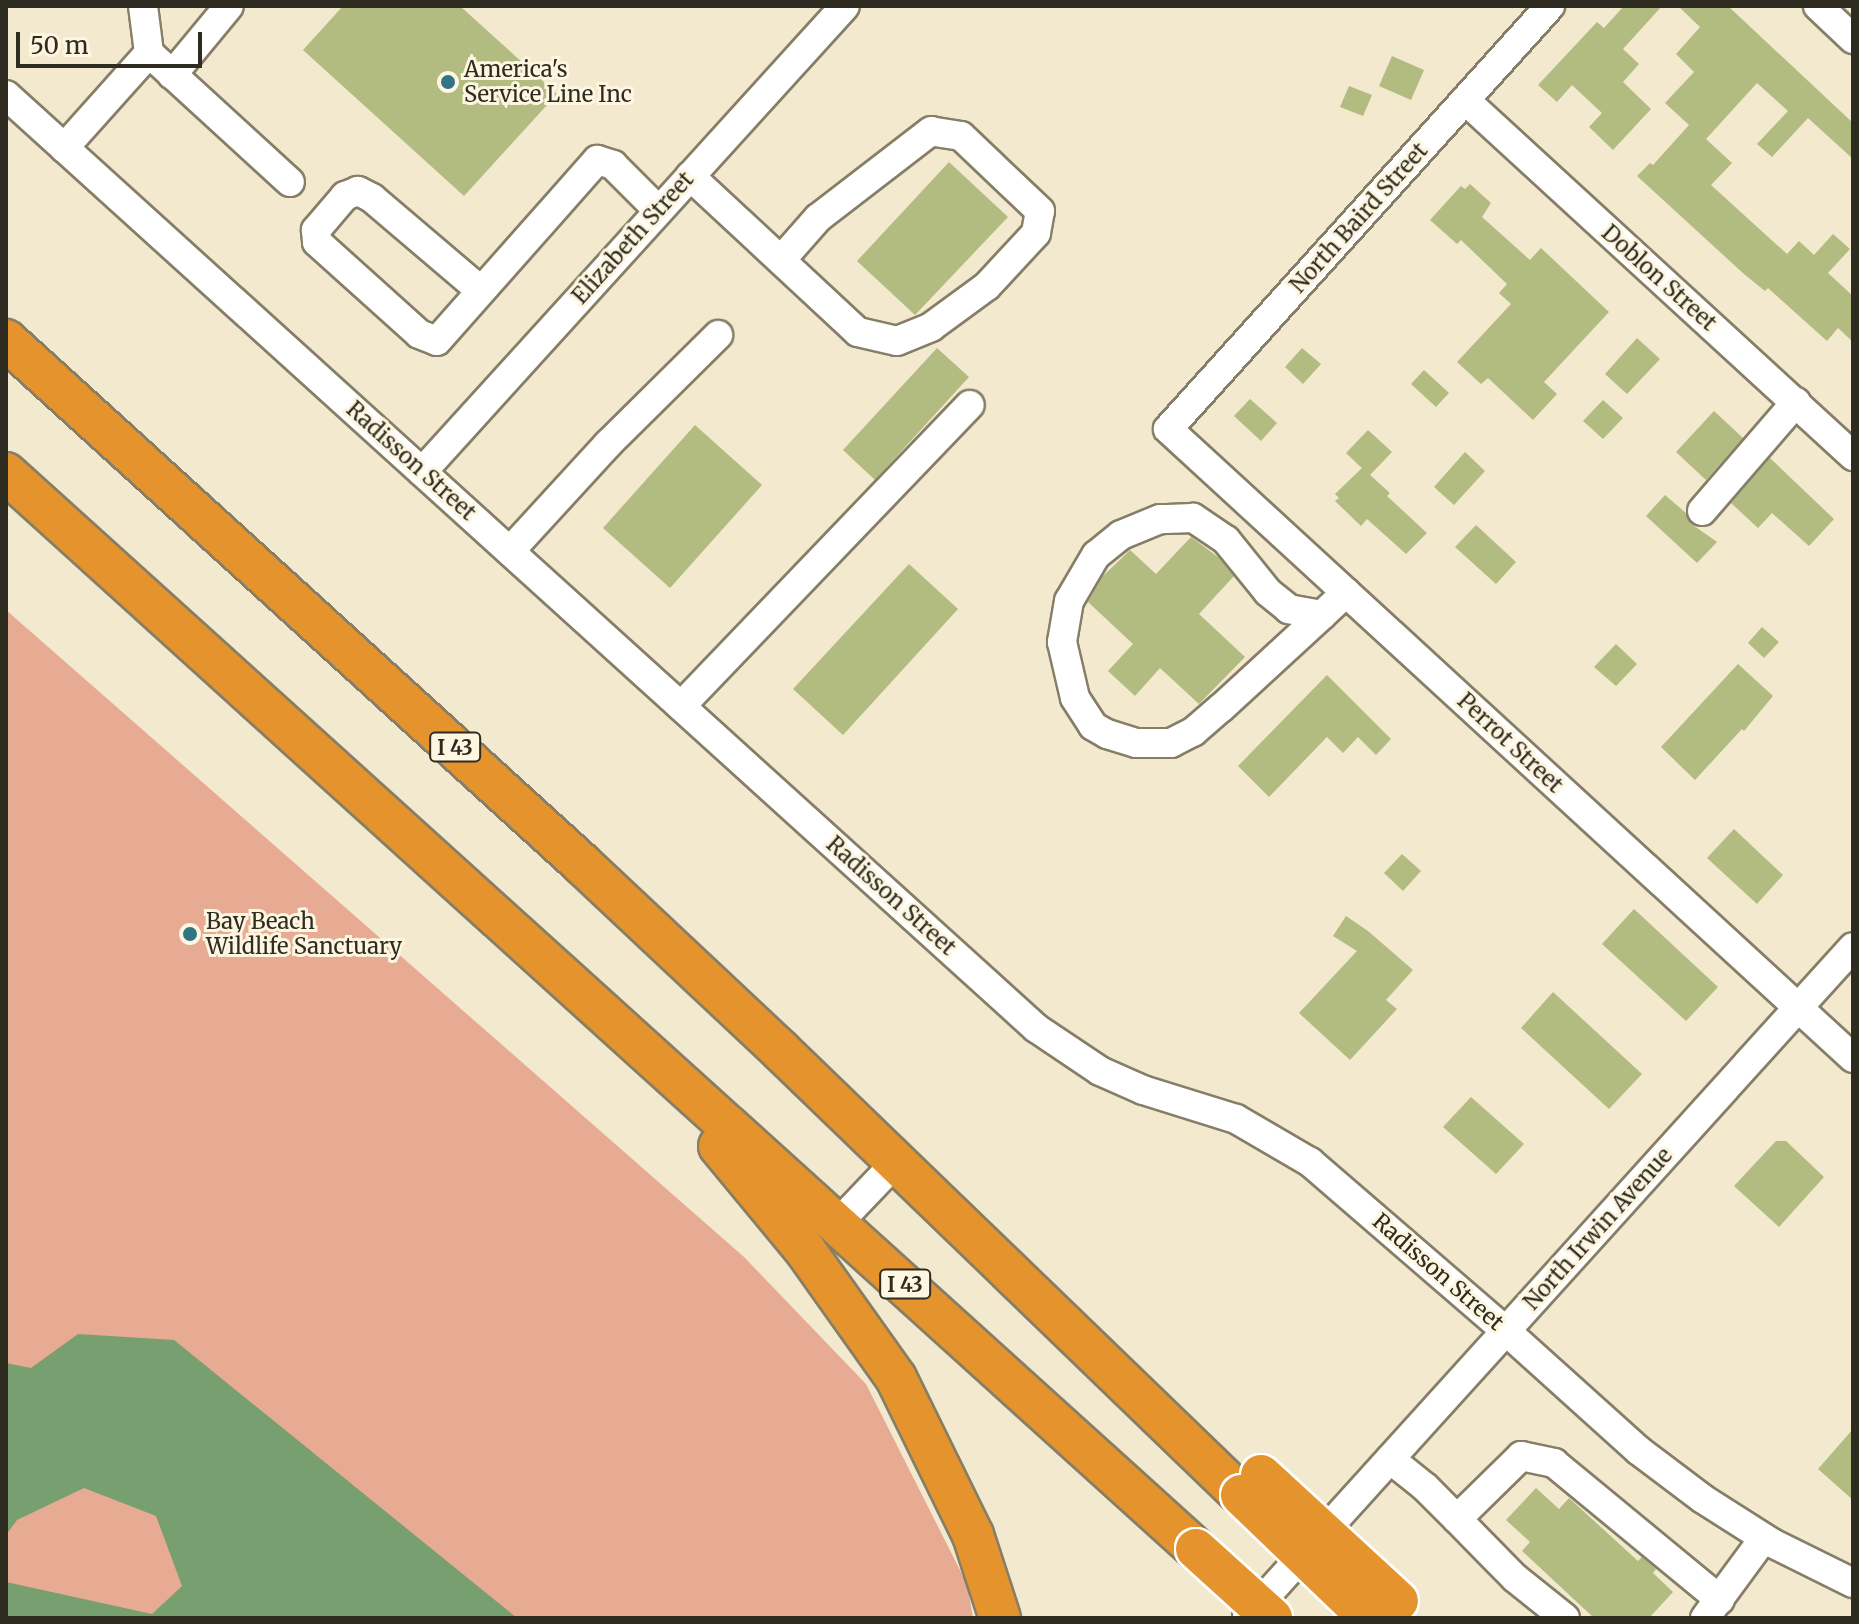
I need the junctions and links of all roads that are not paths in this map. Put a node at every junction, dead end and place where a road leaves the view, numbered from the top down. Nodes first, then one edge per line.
1 (143, 6) edge
2 (229, 6) edge
3 (845, 6) edge
4 (1550, 6) edge
5 (1818, 6) edge
6 (1853, 39) edge
7 (149, 53) junction
8 (172, 75) junction
9 (6, 95) edge
10 (1465, 100) junction
11 (64, 148) junction
12 (690, 176) junction
13 (290, 182) dead end
14 (658, 210) junction
15 (782, 259) junction
16 (480, 290) junction
17 (718, 335) dead end
18 (6, 340) edge
19 (1796, 402) junction
20 (970, 405) dead end
21 (1168, 429) joint
22 (1853, 456) edge
23 (422, 472) junction
24 (6, 473) edge
25 (1217, 474) junction
26 (1702, 511) dead end
27 (1193, 518) junction
28 (1275, 527) junction
29 (510, 551) junction
30 (1236, 553) junction
31 (1346, 593) junction
32 (1322, 615) junction
33 (681, 706) junction
34 (1853, 947) edge
35 (1799, 1007) junction
36 (613, 1021) junction
37 (1853, 1058) edge
38 (896, 1162) junction
39 (838, 1223) junction
40 (1506, 1331) junction
41 (1390, 1459) junction
42 (1457, 1519) junction
43 (1764, 1538) junction
44 (1853, 1583) edge
45 (1712, 1609) edge
46 (1394, 1612) edge
47 (1000, 1618) edge
48 (1246, 1618) edge
49 (1272, 1618) edge
50 (1565, 1618) edge

1 - 7 street
2 - 8 street
3 - 12 street, Elizabeth Street
4 - 10 street, North Baird Street
5 - 6 street
7 - 8 street
7 - 11 street
8 - 13 street
9 - 11 street, Radisson Street
10 - 19 street, Doblon Street
10 - 21 street, North Baird Street
11 - 23 street, Radisson Street
12 - 14 street, Elizabeth Street
12 - 15 street
14 - 16 street
14 - 23 street, Elizabeth Street
15 - 15 street
16 - 16 street
17 - 29 street
18 - 38 highway, I 43
19 - 22 street, Doblon Street
19 - 26 street
20 - 33 street
21 - 25 street, Perrot Street
23 - 29 street, Radisson Street
24 - 36 highway, I 43
25 - 27 street
25 - 28 street, Perrot Street
27 - 30 street
27 - 32 street
28 - 30 street
28 - 31 street, Perrot Street
29 - 33 street, Radisson Street
30 - 32 street
31 - 32 street
31 - 35 street, Perrot Street
33 - 40 street, Radisson Street
34 - 35 street, North Irwin Avenue
35 - 37 street, Perrot Street
35 - 40 street, North Irwin Avenue
36 - 39 highway, I 43
36 - 47 highway
38 - 39 street
38 - 46 highway, I 43, bridge
39 - 49 highway, I 43, bridge
40 - 41 street, North Irwin Avenue
40 - 43 street, Radisson Street
41 - 42 street
41 - 48 street, North Irwin Avenue
42 - 45 street
42 - 50 street
43 - 44 street, Radisson Street
43 - 45 street

